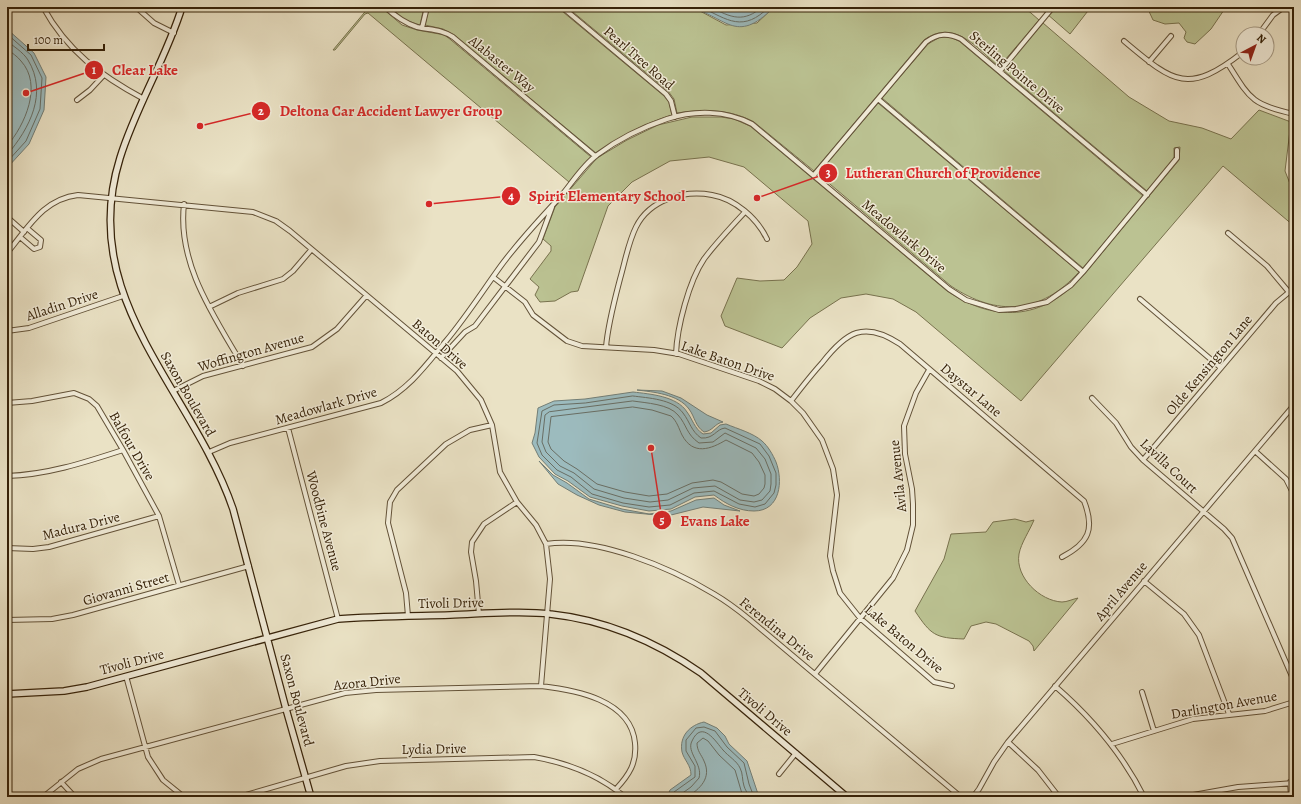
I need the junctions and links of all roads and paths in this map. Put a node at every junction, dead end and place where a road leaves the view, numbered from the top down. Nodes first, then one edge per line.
1 (43, 7) edge
2 (136, 7) edge
3 (182, 7) edge
4 (385, 7) edge
5 (426, 7) edge
6 (562, 7) edge
7 (1053, 7) edge
8 (1284, 7) edge
9 (1265, 26) edge
10 (422, 28) junction
11 (174, 34) junction
12 (1171, 36) dead end
13 (1124, 41) dead end
14 (1235, 58) edge
15 (1149, 62) junction
16 (1228, 64) junction
17 (1000, 70) junction
18 (102, 76) junction
19 (144, 99) junction
20 (878, 99) junction
21 (77, 100) dead end
22 (1294, 114) edge
23 (675, 116) junction
24 (1177, 150) dead end
25 (595, 156) junction
26 (814, 175) junction
27 (1147, 195) junction
28 (112, 198) junction
29 (184, 204) junction
30 (552, 206) junction
31 (745, 212) junction
32 (7, 217) edge
33 (26, 231) junction
34 (1228, 233) dead end
35 (20, 237) junction
36 (767, 239) dead end
37 (311, 250) junction
38 (7, 253) edge
39 (1083, 272) junction
40 (493, 277) junction
41 (505, 285) junction
42 (1294, 288) edge
43 (1288, 291) junction
44 (123, 296) junction
45 (366, 296) junction
46 (1140, 299) dead end
47 (209, 307) junction
48 (7, 331) edge
49 (606, 347) junction
50 (436, 353) junction
51 (676, 354) junction
52 (441, 358) junction
53 (243, 366) junction
54 (1221, 368) junction
55 (929, 370) junction
56 (173, 391) junction
57 (1092, 398) dead end
58 (791, 401) junction
59 (7, 403) edge
60 (1294, 405) edge
61 (492, 425) junction
62 (288, 428) junction
63 (123, 450) junction
64 (1255, 451) junction
65 (209, 452) junction
66 (1143, 460) junction
67 (7, 476) edge
68 (1294, 495) edge
69 (516, 502) junction
70 (1203, 512) junction
71 (159, 516) junction
72 (546, 544) junction
73 (7, 548) edge
74 (1062, 557) dead end
75 (249, 566) junction
76 (1144, 581) junction
77 (179, 585) junction
78 (479, 614) junction
79 (548, 614) junction
80 (408, 616) junction
81 (860, 618) junction
82 (7, 620) edge
83 (338, 620) junction
84 (268, 637) junction
85 (814, 674) junction
86 (126, 676) junction
87 (1294, 681) edge
88 (541, 686) junction
89 (952, 686) dead end
90 (1055, 686) junction
91 (1142, 692) dead end
92 (7, 694) edge
93 (1294, 702) edge
94 (286, 709) junction
95 (1229, 714) junction
96 (1154, 731) junction
97 (1008, 742) junction
98 (1112, 744) junction
99 (146, 747) junction
100 (796, 753) junction
101 (779, 774) dead end
102 (306, 778) junction
103 (61, 782) junction
104 (1292, 783) edge
105 (616, 789) junction
106 (43, 797) edge
107 (75, 797) edge
108 (184, 797) edge
109 (239, 797) edge
110 (311, 797) edge
111 (625, 797) edge
112 (847, 797) edge
113 (961, 797) edge
114 (973, 797) edge
115 (1059, 797) edge
116 (1144, 797) edge
117 (1182, 797) edge
118 (1290, 797) edge

1 - 18 street
2 - 11 street
3 - 11 street, Saxon Boulevard
4 - 10 street, Alabaster Way
5 - 10 street
6 - 23 street, Pearl Tree Road
7 - 17 street
8 - 9 street
10 - 25 street, Alabaster Way
11 - 19 street, Saxon Boulevard
12 - 15 street
13 - 15 street
14 - 16 street
15 - 16 street
16 - 22 street
17 - 20 street, Sterling Pointe Drive
17 - 27 street, Sterling Pointe Drive
18 - 19 street
18 - 21 street
19 - 28 street, Saxon Boulevard
20 - 26 street, Sterling Pointe Drive
20 - 39 street
23 - 25 street, Meadowlark Drive
23 - 26 street, Meadowlark Drive
24 - 27 street, Meadowlark Drive
25 - 30 street, Meadowlark Drive
26 - 39 street, Meadowlark Drive
27 - 39 street, Meadowlark Drive
28 - 29 street, Baton Drive
28 - 33 street, Baton Drive
28 - 44 street, Saxon Boulevard
29 - 37 street, Baton Drive
29 - 47 street
30 - 40 street, Meadowlark Drive
30 - 41 street, Meadowlark Drive
31 - 36 street
31 - 49 street
31 - 51 street
32 - 33 street
33 - 35 street, Baton Drive
33 - 35 street
34 - 43 street
35 - 38 street, Baton Drive
37 - 45 street, Baton Drive
37 - 47 street
40 - 41 street, Lake Baton Drive
40 - 50 street, Meadowlark Drive
41 - 49 street, Lake Baton Drive
41 - 52 street, Meadowlark Drive
42 - 43 street, Olde Kensington Lane
43 - 54 street, Olde Kensington Lane
44 - 48 street, Alladin Drive
44 - 56 street, Saxon Boulevard
45 - 50 street, Baton Drive
45 - 53 street, Woffington Avenue
46 - 54 street
47 - 53 street
49 - 51 street, Lake Baton Drive
50 - 52 street, Baton Drive
50 - 62 street, Meadowlark Drive
51 - 58 street, Lake Baton Drive
52 - 61 street, Baton Drive
53 - 56 street, Woffington Avenue
54 - 66 street, Olde Kensington Lane
55 - 58 street, Daystar Lane
55 - 74 street, Daystar Lane
55 - 81 street, Avila Avenue
56 - 65 street, Saxon Boulevard
57 - 66 street, Lavilla Court
58 - 81 street, Lake Baton Drive
59 - 63 street, Balfour Drive
60 - 64 street, April Avenue
61 - 69 street, Baton Drive
61 - 80 street
62 - 65 street, Meadowlark Drive
62 - 83 street, Woodbine Avenue
63 - 67 street
63 - 71 street, Balfour Drive
64 - 68 street
64 - 70 street, April Avenue
65 - 75 street, Saxon Boulevard
66 - 70 street, Lavilla Court
69 - 72 street, Baton Drive
69 - 78 street
70 - 76 street, April Avenue
70 - 87 street, Lavilla Court
71 - 73 street, Madura Drive
71 - 77 street, Balfour Drive
72 - 79 street, Baton Drive
72 - 85 street, Ferendina Drive
75 - 77 street, Giovanni Street
75 - 84 street, Saxon Boulevard
76 - 90 street, April Avenue
76 - 95 street
77 - 82 street, Giovanni Street
78 - 79 street, Tivoli Drive
78 - 80 street, Tivoli Drive
79 - 88 street, Baton Drive
79 - 100 street, Tivoli Drive
80 - 83 street, Tivoli Drive
81 - 85 street, Avila Avenue
81 - 89 street, Lake Baton Drive
83 - 84 street, Tivoli Drive
84 - 86 street, Tivoli Drive
84 - 94 street, Saxon Boulevard
85 - 113 street, Ferendina Drive
86 - 92 street, Tivoli Drive
86 - 99 street
88 - 94 street, Azora Drive
88 - 105 street, Azora Drive
90 - 97 street, April Avenue
90 - 98 street
91 - 96 street
93 - 95 street, Darlington Avenue
94 - 99 street, Azora Drive
94 - 102 street, Saxon Boulevard
95 - 96 street, Darlington Avenue
96 - 98 street, Darlington Avenue
97 - 114 street, April Avenue
97 - 115 street
98 - 116 street
99 - 103 street, Azora Drive
99 - 108 street
100 - 101 street
100 - 112 street, Tivoli Drive
102 - 105 street, Lydia Drive
102 - 109 street, Lydia Drive
102 - 110 street, Saxon Boulevard
103 - 106 street, Azora Drive
103 - 107 street
104 - 117 street
104 - 118 street
105 - 111 street, Lydia Drive

